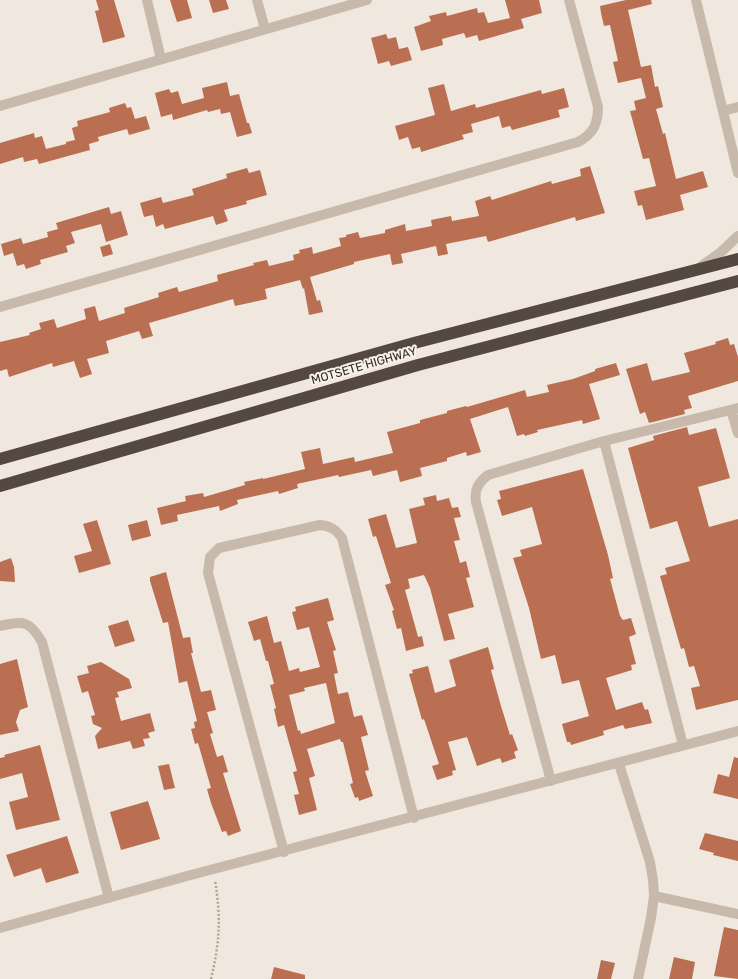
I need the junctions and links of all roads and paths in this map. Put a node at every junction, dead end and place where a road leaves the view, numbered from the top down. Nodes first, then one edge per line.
1 (147, 0) edge
2 (257, 0) edge
3 (367, 0) edge
4 (570, 0) edge
5 (696, 0) edge
6 (265, 29) junction
7 (161, 59) junction
8 (0, 106) edge
9 (738, 107) edge
10 (723, 111) junction
11 (738, 173) edge
12 (738, 236) edge
13 (738, 259) edge
14 (696, 269) junction
15 (738, 281) edge
16 (0, 307) edge
17 (735, 409) edge
18 (738, 433) edge
19 (604, 441) junction
20 (0, 459) edge
21 (0, 486) edge
22 (0, 626) edge
23 (738, 731) edge
24 (683, 746) junction
25 (619, 764) junction
26 (551, 781) junction
27 (414, 818) junction
28 (284, 852) junction
29 (214, 870) junction
30 (654, 896) junction
31 (109, 898) junction
32 (738, 914) edge
33 (0, 928) edge
34 (210, 979) edge
35 (638, 979) edge

1 - 7 street
2 - 6 street
3 - 6 street
4 - 16 street
5 - 10 street
6 - 7 street
7 - 8 street
9 - 10 street
10 - 11 street
12 - 14 street
13 - 14 highway, MOTSETE HIGHWAY
14 - 20 highway, MOTSETE HIGHWAY
15 - 21 highway, MOTSETE HIGHWAY
17 - 18 street
17 - 19 street
19 - 24 street
19 - 26 street
22 - 31 street
23 - 24 street
24 - 25 street
25 - 26 street
25 - 30 street
26 - 27 street
27 - 28 street
27 - 28 street
28 - 29 street
29 - 31 street
29 - 34 path
30 - 32 street
30 - 35 street
31 - 33 street

